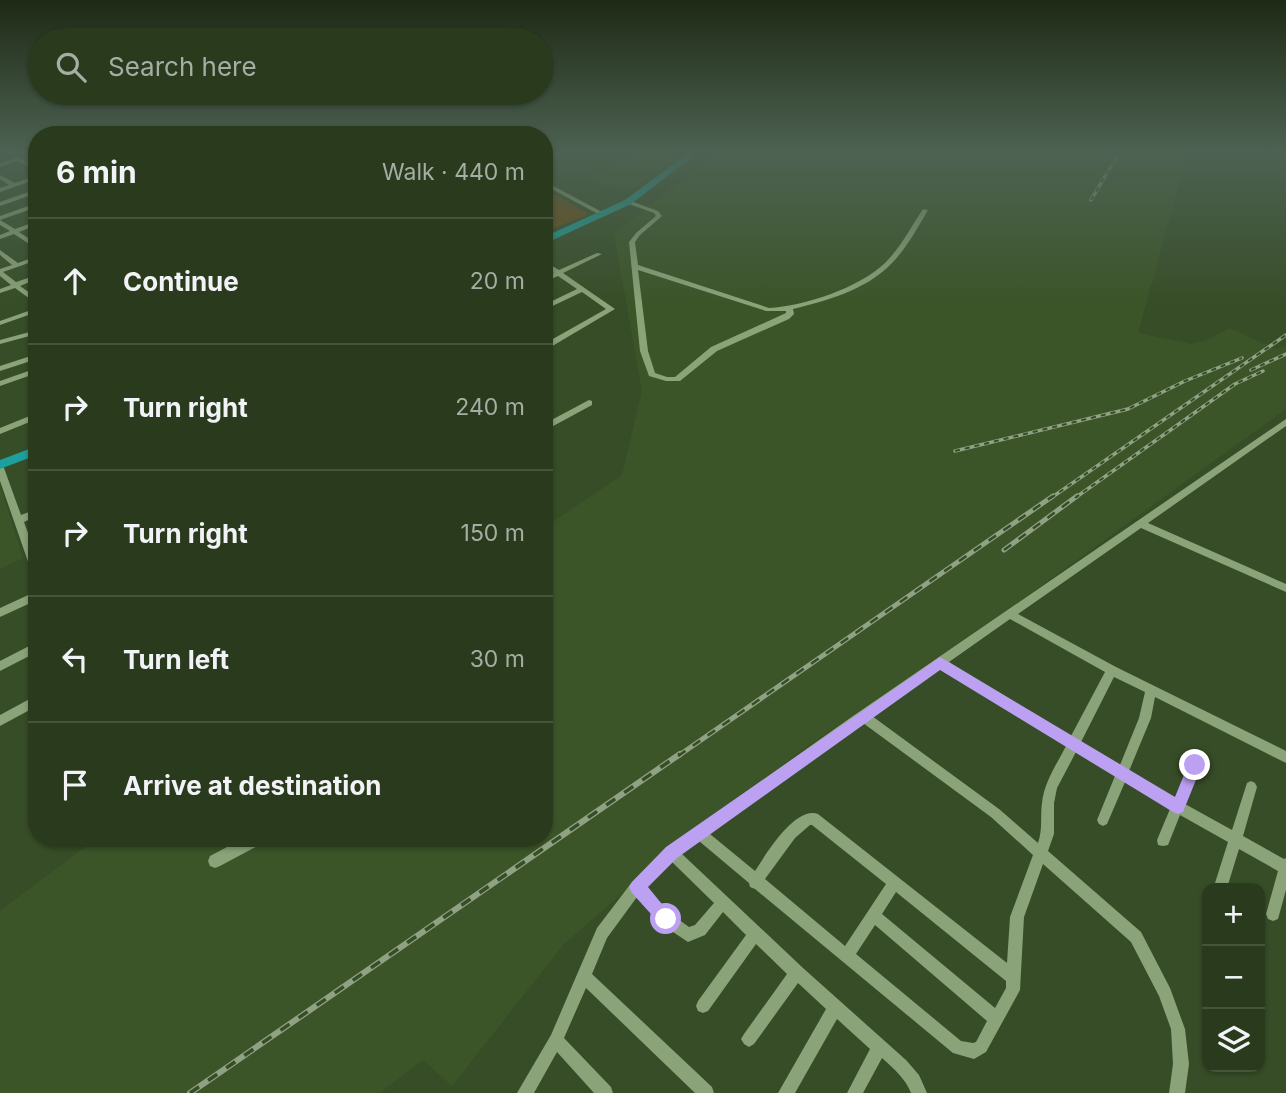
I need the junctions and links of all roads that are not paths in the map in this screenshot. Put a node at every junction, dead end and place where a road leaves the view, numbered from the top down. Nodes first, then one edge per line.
1 (579, 202) edge
2 (620, 202) edge
3 (628, 202) joint
4 (28, 209) edge
5 (925, 210) dead end
6 (600, 213) junction
7 (0, 220) edge
8 (28, 226) edge
9 (13, 232) junction
10 (553, 235) edge
11 (553, 235) edge
12 (0, 237) edge
13 (28, 242) edge
14 (0, 251) edge
15 (599, 254) dead end
16 (28, 261) edge
17 (18, 265) junction
18 (636, 267) junction
19 (553, 269) edge
20 (0, 272) edge
21 (559, 273) junction
22 (553, 276) edge
23 (28, 280) edge
24 (15, 285) junction
25 (583, 289) junction
26 (0, 291) edge
27 (28, 295) edge
28 (553, 304) edge
29 (789, 309) junction
30 (28, 313) edge
31 (0, 323) edge
32 (28, 334) edge
33 (0, 341) edge
34 (553, 341) edge
35 (28, 359) edge
36 (0, 369) edge
37 (28, 373) edge
38 (0, 384) edge
39 (589, 403) dead end
40 (28, 420) edge
41 (1286, 422) edge
42 (553, 423) edge
43 (0, 431) edge
44 (28, 451) edge
45 (0, 464) edge
46 (28, 516) edge
47 (19, 521) junction
48 (1142, 524) junction
49 (28, 546) edge
50 (1286, 588) edge
51 (28, 599) edge
52 (0, 613) edge
53 (1011, 615) junction
54 (28, 652) edge
55 (940, 663) junction
56 (0, 666) edge
57 (1112, 670) junction
58 (1151, 690) junction
59 (28, 705) edge
60 (863, 716) junction
61 (0, 721) edge
62 (1073, 743) junction
63 (1286, 757) edge
64 (1195, 765) dead end
65 (1122, 774) junction
66 (1251, 787) dead end
67 (1178, 807) junction
68 (1103, 820) dead end
69 (699, 833) junction
70 (1163, 840) dead end
71 (1236, 840) junction
72 (241, 847) edge
73 (671, 853) junction
74 (1042, 855) junction
75 (215, 861) dead end
76 (1286, 867) edge
77 (755, 881) junction
78 (895, 882) junction
79 (1222, 883) dead end
80 (637, 887) junction
81 (723, 902) junction
82 (1273, 914) dead end
83 (873, 915) junction
84 (756, 933) junction
85 (847, 955) junction
86 (797, 972) junction
87 (584, 976) junction
88 (1013, 977) junction
89 (703, 1006) dead end
90 (835, 1008) junction
91 (998, 1020) junction
92 (749, 1039) dead end
93 (556, 1040) junction
94 (880, 1046) junction
95 (921, 1091) edge
96 (524, 1093) edge
97 (605, 1093) edge
98 (706, 1093) edge
99 (786, 1093) edge
100 (855, 1093) edge
101 (1177, 1093) edge

1 - 6 street
2 - 6 highway
3 - 11 highway
3 - 18 street
4 - 7 street
5 - 29 street
6 - 10 highway
7 - 9 street
8 - 9 street
9 - 12 street
9 - 13 street
14 - 17 street
15 - 21 street
16 - 17 street
17 - 20 street
18 - 29 street
18 - 29 street
19 - 21 street
20 - 24 street
21 - 22 street
21 - 25 street
23 - 24 street
24 - 26 street
24 - 27 street
25 - 28 street
25 - 34 street
30 - 31 street
32 - 33 street
35 - 36 street
37 - 38 street
39 - 42 street
40 - 43 street
41 - 48 street
44 - 45 highway
45 - 47 street
46 - 47 street
47 - 49 street
48 - 50 street
48 - 53 street
51 - 52 street
53 - 55 street
53 - 57 street
54 - 56 street
55 - 60 street
55 - 62 street
57 - 58 street
57 - 62 street
58 - 63 street
58 - 65 street
59 - 61 street
60 - 69 street
60 - 74 street
62 - 65 street
62 - 74 street
64 - 67 street
65 - 67 street
65 - 68 street
66 - 71 street
67 - 70 street
67 - 71 street
69 - 73 street
69 - 77 street
71 - 76 street
71 - 79 street
72 - 75 street
73 - 80 street
73 - 81 street
74 - 88 street
74 - 101 street
76 - 82 street
77 - 78 street
77 - 85 street
78 - 83 street
78 - 88 street
80 - 81 street
80 - 87 street
81 - 84 street
83 - 85 street
83 - 91 street
84 - 86 street
84 - 89 street
85 - 91 street
86 - 90 street
86 - 92 street
87 - 93 street
87 - 98 street
88 - 91 street
90 - 94 street
90 - 99 street
93 - 96 street
93 - 97 street
94 - 95 street
94 - 100 street

